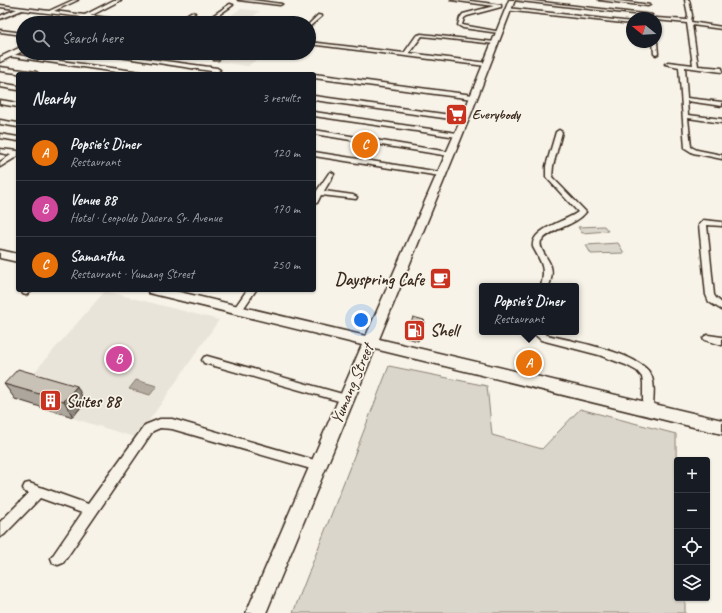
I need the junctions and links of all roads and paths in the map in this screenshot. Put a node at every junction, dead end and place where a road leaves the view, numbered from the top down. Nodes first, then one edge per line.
1 (76, 0) edge
2 (118, 0) edge
3 (240, 0) edge
4 (453, 0) edge
5 (581, 0) edge
6 (601, 0) edge
7 (687, 0) edge
8 (18, 2) dead end
9 (648, 2) edge
10 (269, 3) junction
11 (231, 4) dead end
12 (280, 4) dead end
13 (508, 4) edge
14 (0, 6) edge
15 (8, 6) junction
16 (263, 7) dead end
17 (577, 7) junction
18 (22, 8) junction
19 (51, 11) junction
20 (650, 12) edge
21 (193, 13) dead end
22 (626, 14) edge
23 (87, 15) junction
24 (94, 16) edge
25 (188, 16) edge
26 (214, 16) edge
27 (320, 16) dead end
28 (574, 17) junction
29 (0, 18) edge
30 (316, 20) edge
31 (662, 20) edge
32 (626, 22) edge
33 (689, 22) junction
34 (722, 28) edge
35 (0, 31) edge
36 (499, 32) junction
37 (16, 33) edge
38 (495, 42) junction
39 (316, 44) edge
40 (656, 48) edge
41 (16, 52) edge
42 (406, 54) junction
43 (656, 54) dead end
44 (3, 58) edge
45 (16, 60) edge
46 (20, 60) edge
47 (145, 60) edge
48 (486, 64) junction
49 (668, 64) dead end
50 (682, 66) junction
51 (696, 67) junction
52 (0, 69) edge
53 (217, 70) dead end
54 (722, 71) edge
55 (22, 72) edge
56 (124, 72) edge
57 (316, 76) edge
58 (0, 85) edge
59 (16, 88) edge
60 (473, 97) junction
61 (316, 98) edge
62 (685, 99) junction
63 (0, 102) edge
64 (722, 104) edge
65 (16, 105) edge
66 (316, 114) edge
67 (685, 116) junction
68 (465, 119) junction
69 (722, 121) edge
70 (0, 122) edge
71 (16, 125) edge
72 (316, 132) edge
73 (559, 132) dead end
74 (458, 135) junction
75 (0, 136) edge
76 (16, 139) edge
77 (0, 151) edge
78 (16, 154) edge
79 (316, 154) edge
80 (449, 154) junction
81 (16, 155) edge
82 (722, 157) edge
83 (0, 165) edge
84 (331, 174) dead end
85 (440, 174) junction
86 (320, 194) junction
87 (353, 197) dead end
88 (316, 199) edge
89 (722, 224) edge
90 (0, 254) edge
91 (16, 258) edge
92 (546, 283) edge
93 (162, 292) edge
94 (251, 292) edge
95 (722, 307) edge
96 (238, 310) junction
97 (540, 335) edge
98 (708, 338) dead end
99 (370, 341) junction
100 (722, 341) edge
101 (207, 360) dead end
102 (346, 399) junction
103 (648, 409) junction
104 (722, 427) edge
105 (318, 466) junction
106 (91, 511) junction
107 (0, 531) edge
108 (58, 558) dead end
109 (256, 613) edge

1 - 19 street
2 - 23 street
3 - 10 street
4 - 13 street
5 - 17 street
6 - 9 street
7 - 33 street
8 - 15 street
9 - 20 street
10 - 12 street
10 - 16 street
11 - 26 street
13 - 17 street
13 - 28 street
13 - 36 main road, Yumang Street
13 - 36 street
14 - 15 street
15 - 18 street
17 - 22 street
17 - 28 street
18 - 19 street
18 - 29 street
19 - 23 street
21 - 25 street
23 - 24 street
27 - 30 street
28 - 32 street
31 - 33 street
33 - 34 street
33 - 51 street
35 - 37 street
36 - 38 main road, Yumang Street
38 - 42 street
38 - 48 main road, Yumang Street
39 - 42 street
40 - 43 street
41 - 44 street
42 - 48 street
44 - 45 street
46 - 56 street
47 - 53 street
48 - 60 main road, Yumang Street
49 - 50 street
50 - 51 street
50 - 62 street
51 - 54 street
52 - 55 street
57 - 60 street
58 - 59 street
60 - 68 main road, Yumang Street
61 - 68 street
62 - 64 street
62 - 67 street
63 - 65 street
66 - 74 street
67 - 69 street
67 - 82 street
68 - 74 main road, Yumang Street
70 - 71 street
72 - 80 street
73 - 92 street
74 - 80 main road, Yumang Street
75 - 76 street
77 - 78 street
79 - 85 street
80 - 85 main road, Yumang Street
81 - 83 street
84 - 86 street
85 - 99 main road, Yumang Street
86 - 87 street
86 - 88 street
89 - 95 street
90 - 91 main road
93 - 96 main road
94 - 96 street
96 - 99 main road
97 - 103 street
98 - 100 street
99 - 102 main road, Yumang Street
99 - 103 main road
101 - 102 street
102 - 105 main road, Yumang Street
103 - 104 main road
105 - 106 street
105 - 109 main road, Yumang Street
106 - 107 street
106 - 108 street

